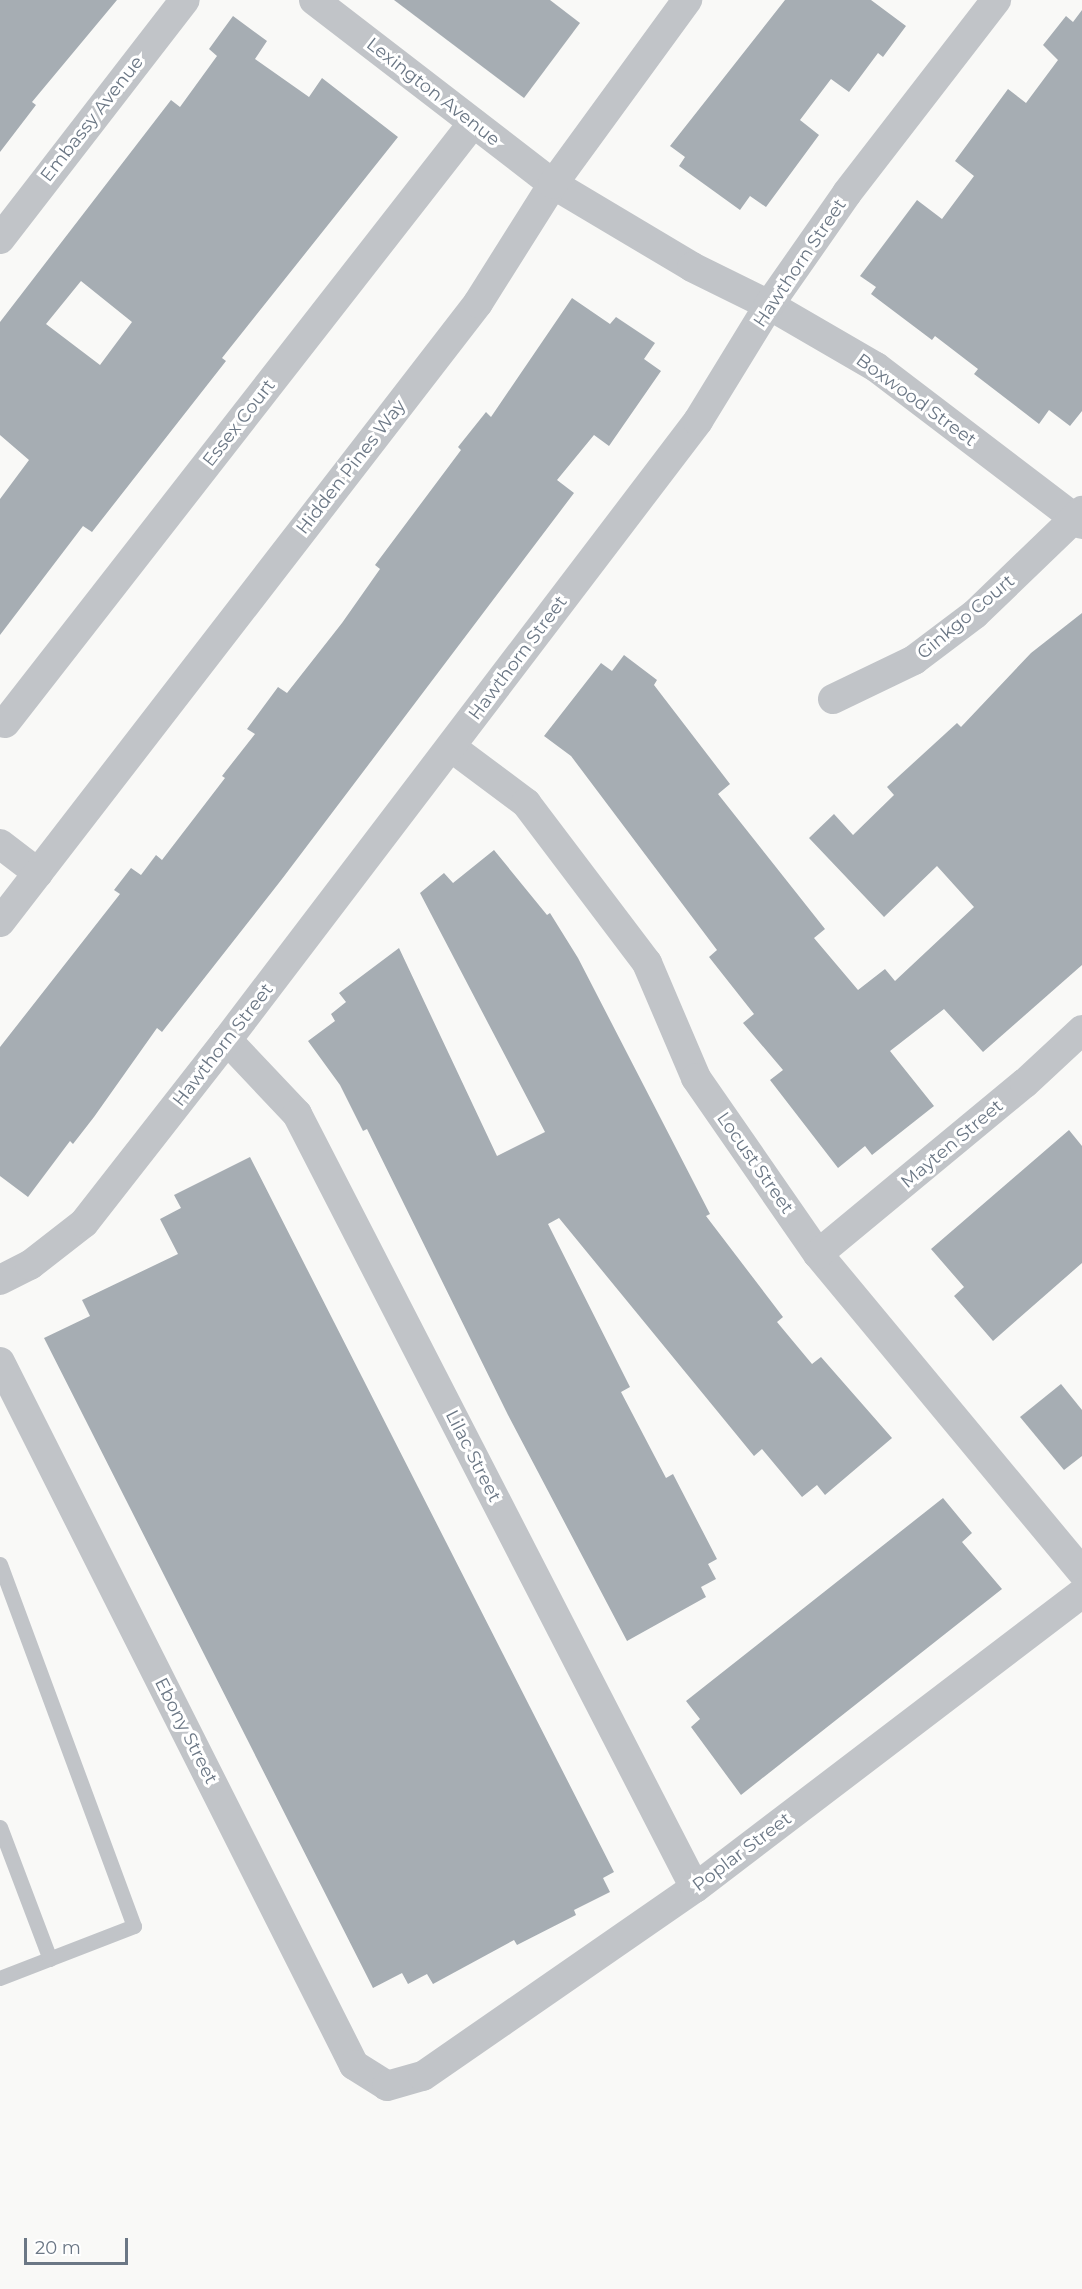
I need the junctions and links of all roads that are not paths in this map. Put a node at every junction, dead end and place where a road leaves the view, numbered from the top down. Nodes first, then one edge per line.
1 (185, 0) edge
2 (314, 0) edge
3 (687, 0) edge
4 (996, 0) edge
5 (473, 123) junction
6 (553, 184) junction
7 (0, 239) edge
8 (770, 305) junction
9 (1080, 518) edge
10 (833, 699) dead end
11 (5, 723) dead end
12 (451, 747) junction
13 (0, 844) edge
14 (38, 873) junction
15 (0, 922) edge
16 (1082, 1030) edge
17 (227, 1040) junction
18 (818, 1254) junction
19 (0, 1280) edge
20 (0, 1362) edge
21 (0, 1564) edge
22 (1082, 1572) edge
23 (1082, 1593) edge
24 (0, 1827) edge
25 (695, 1888) junction
26 (50, 1959) junction
27 (0, 1978) edge
28 (387, 2086) joint

1 - 7 street, Embassy Avenue
2 - 5 street, Lexington Avenue
3 - 6 street, Hidden Pines Way
4 - 8 street, Hawthorn Street
5 - 6 street, Lexington Avenue
5 - 11 street, Essex Court
6 - 8 street, Boxwood Street
6 - 14 street, Hidden Pines Way
8 - 9 street, Boxwood Street
8 - 12 street, Hawthorn Street
9 - 10 street, Ginkgo Court
12 - 17 street, Hawthorn Street
12 - 18 street, Locust Street
13 - 14 street
14 - 15 street, Hidden Pines Way
16 - 18 street, Mayten Street
17 - 19 street, Hawthorn Street
17 - 25 street, Lilac Street
18 - 22 street, Locust Street
20 - 28 street, Ebony Street
21 - 26 lane
23 - 25 street, Poplar Street
24 - 26 lane
25 - 28 street, Poplar Street
26 - 27 lane

